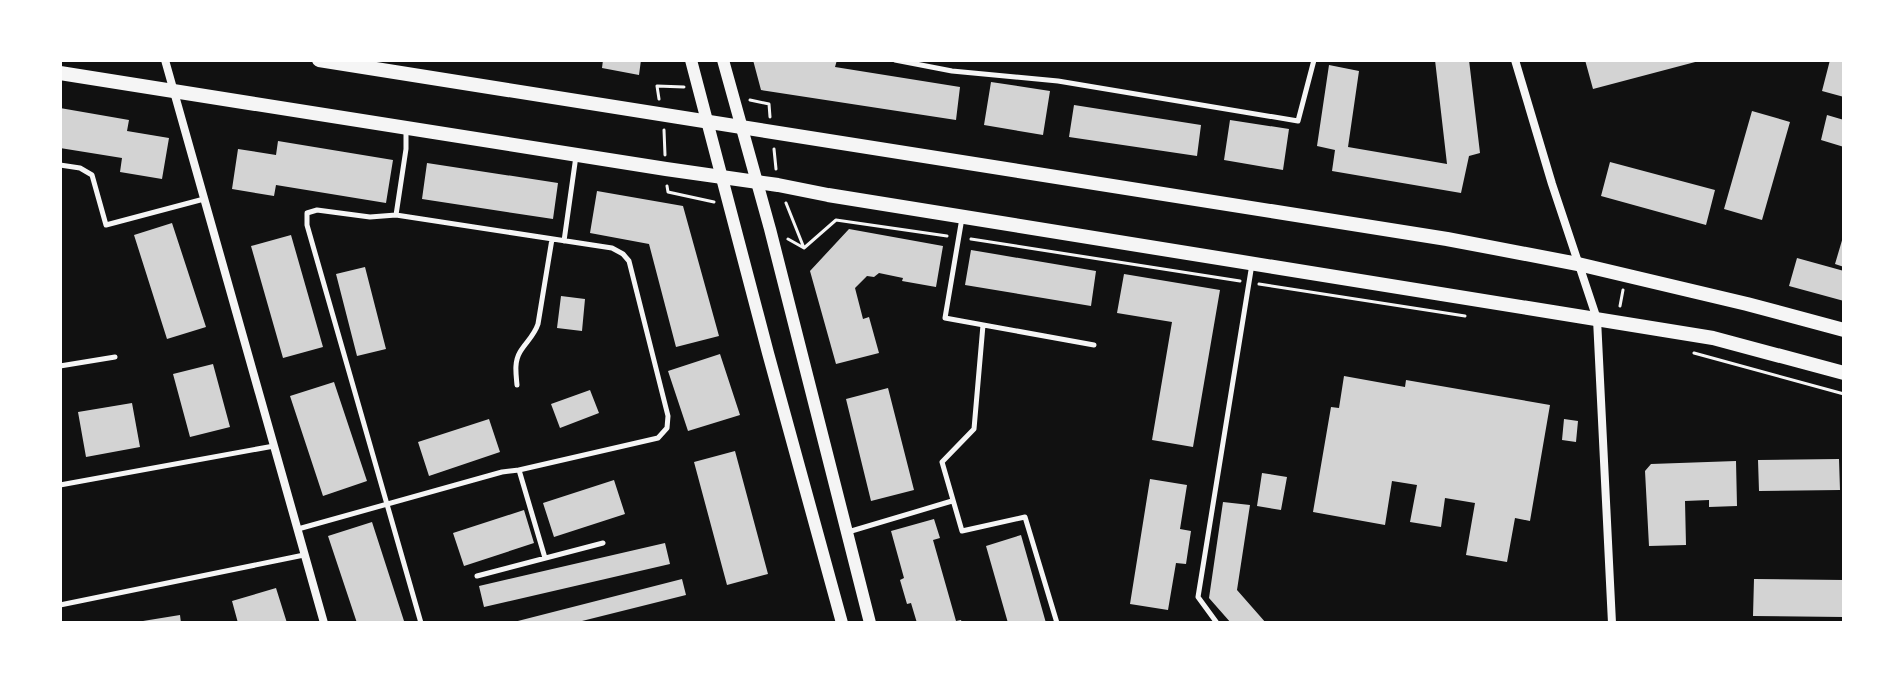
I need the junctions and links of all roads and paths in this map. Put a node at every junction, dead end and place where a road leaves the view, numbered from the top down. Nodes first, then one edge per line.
1 (165, 60) edge
2 (319, 60) edge
3 (691, 60) edge
4 (723, 60) edge
5 (895, 60) edge
6 (1314, 60) edge
7 (1515, 60) edge
8 (60, 73) edge
9 (657, 86) dead end
10 (174, 91) junction
11 (663, 115) junction
12 (708, 123) junction
13 (406, 128) junction
14 (742, 128) junction
15 (576, 155) junction
16 (60, 165) edge
17 (666, 169) junction
18 (723, 178) junction
19 (757, 182) junction
20 (668, 192) dead end
21 (204, 199) junction
22 (396, 215) junction
23 (962, 217) junction
24 (552, 239) junction
25 (564, 241) junction
26 (1252, 263) junction
27 (1578, 264) junction
28 (1626, 276) junction
29 (1597, 319) junction
30 (1617, 323) junction
31 (983, 325) junction
32 (1844, 330) edge
33 (1094, 345) dead end
34 (115, 357) dead end
35 (60, 366) edge
36 (1844, 373) edge
37 (517, 385) dead end
38 (274, 446) junction
39 (519, 470) junction
40 (60, 485) edge
41 (952, 501) junction
42 (388, 504) junction
43 (298, 529) junction
44 (847, 532) junction
45 (603, 543) dead end
46 (305, 554) junction
47 (545, 558) junction
48 (477, 576) dead end
49 (60, 605) edge
50 (324, 623) edge
51 (421, 623) edge
52 (842, 623) edge
53 (870, 623) edge
54 (1057, 623) edge
55 (1217, 623) edge
56 (1612, 623) edge

1 - 10 street
2 - 11 main road
3 - 12 street
4 - 14 street
5 - 6 lane
7 - 27 street
8 - 10 main road
9 - 11 path
10 - 13 main road
10 - 21 street
11 - 12 main road
11 - 17 path
12 - 14 main road
12 - 18 street
13 - 15 main road
13 - 22 lane
14 - 19 street
14 - 27 main road
15 - 17 main road
15 - 25 lane
16 - 21 lane
17 - 18 main road
17 - 20 path
18 - 19 main road
18 - 52 street
19 - 23 main road
19 - 44 street
21 - 38 street
22 - 24 lane
22 - 42 lane
23 - 26 main road
23 - 31 lane
24 - 25 lane
24 - 37 lane
25 - 39 lane
26 - 29 main road
26 - 55 lane
27 - 28 main road
27 - 29 street
28 - 30 path
28 - 32 main road
29 - 30 main road
29 - 56 street
30 - 36 main road
31 - 33 lane
31 - 41 lane
34 - 35 lane
38 - 40 lane
38 - 43 street
39 - 42 lane
39 - 47 lane
41 - 44 lane
41 - 54 lane
42 - 43 lane
42 - 51 lane
43 - 46 street
44 - 53 street
45 - 47 lane
46 - 49 lane
46 - 50 street
47 - 48 lane

